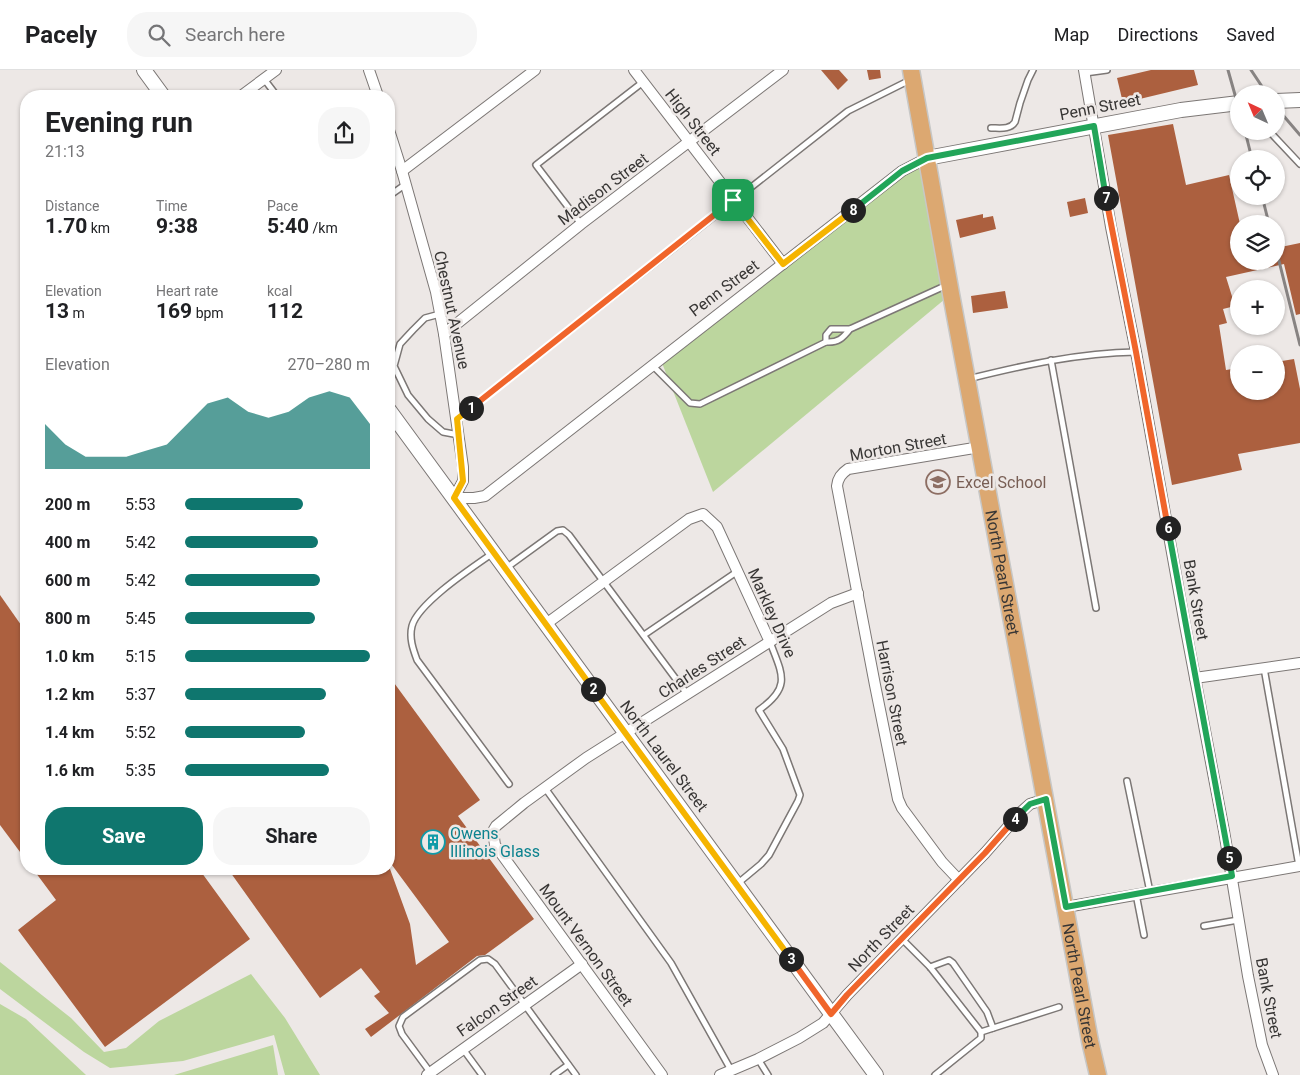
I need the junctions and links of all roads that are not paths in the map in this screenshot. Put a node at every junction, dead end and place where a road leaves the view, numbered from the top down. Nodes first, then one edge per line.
1 (144, 70) edge
2 (369, 70) edge
3 (534, 70) edge
4 (634, 70) edge
5 (782, 70) edge
6 (1033, 70) edge
7 (1107, 70) edge
8 (1084, 72) edge
9 (269, 74) edge
10 (912, 75) edge
11 (644, 82) junction
12 (159, 90) edge
13 (249, 90) edge
14 (275, 90) edge
15 (376, 90) edge
16 (1300, 100) edge
17 (1285, 101) edge
18 (1230, 104) edge
19 (1094, 126) junction
20 (991, 128) dead end
21 (1277, 140) edge
22 (690, 142) junction
23 (395, 149) edge
24 (927, 158) junction
25 (1300, 164) edge
26 (402, 172) junction
27 (406, 184) junction
28 (395, 192) edge
29 (733, 200) junction
30 (581, 224) junction
31 (783, 264) junction
32 (950, 284) junction
33 (440, 314) junction
34 (850, 329) junction
35 (444, 334) junction
36 (826, 342) junction
37 (1136, 352) junction
38 (1051, 360) junction
39 (395, 362) edge
40 (652, 365) junction
41 (395, 368) edge
42 (968, 379) junction
43 (395, 418) edge
44 (457, 419) junction
45 (459, 435) junction
46 (980, 447) junction
47 (839, 493) joint
48 (454, 498) junction
49 (493, 552) junction
50 (505, 569) junction
51 (738, 571) junction
52 (604, 581) junction
53 (858, 593) junction
54 (1096, 608) dead end
55 (546, 624) junction
56 (644, 635) junction
57 (770, 642) junction
58 (1300, 663) edge
59 (1264, 668) junction
60 (1195, 678) junction
61 (687, 694) junction
62 (625, 734) junction
63 (1127, 781) dead end
64 (508, 784) dead end
65 (545, 788) junction
66 (1046, 799) junction
67 (494, 829) joint
68 (1299, 866) edge
69 (1232, 876) junction
70 (958, 880) junction
71 (736, 884) junction
72 (1150, 892) junction
73 (1136, 894) junction
74 (1066, 907) junction
75 (1239, 920) junction
76 (1204, 926) dead end
77 (1144, 935) dead end
78 (901, 939) junction
79 (582, 964) junction
80 (930, 967) junction
81 (525, 1005) junction
82 (1059, 1007) dead end
83 (831, 1014) junction
84 (993, 1028) junction
85 (981, 1032) junction
86 (463, 1049) junction
87 (758, 1059) junction
88 (568, 1065) junction
89 (731, 1070) junction
90 (429, 1074) edge
91 (482, 1075) edge
92 (554, 1075) edge
93 (576, 1075) edge
94 (662, 1075) edge
95 (720, 1075) edge
96 (768, 1075) edge
97 (876, 1075) edge
98 (935, 1075) edge
99 (1098, 1075) edge
100 (1274, 1075) edge

1 - 12 street
2 - 15 street
3 - 26 street
4 - 11 street, High Street
5 - 22 street, Madison Street
6 - 20 lane
7 - 8 lane
8 - 19 street, Bank Street
9 - 13 street
9 - 14 lane
10 - 24 main road, North Pearl Street
10 - 29 lane
11 - 22 street, High Street
11 - 30 lane
16 - 17 street
18 - 19 street, Penn Street
19 - 24 street, Penn Street
19 - 37 street, Bank Street
21 - 25 lane
22 - 29 street, High Street
22 - 30 street, Madison Street
23 - 26 street, Chestnut Avenue
24 - 31 street, Penn Street
24 - 32 main road, North Pearl Street
26 - 27 street, Chestnut Avenue
27 - 28 lane
27 - 33 street, Chestnut Avenue
29 - 31 street, High Street
29 - 44 lane
30 - 35 street, Madison Street
31 - 40 street, Penn Street
32 - 34 lane
32 - 42 main road, North Pearl Street
33 - 35 street, Chestnut Avenue
33 - 39 lane
34 - 36 lane
34 - 36 lane
35 - 44 street, Chestnut Avenue
36 - 40 lane
37 - 38 lane
37 - 60 street, Bank Street
38 - 42 lane
38 - 54 lane
40 - 48 street, Penn Street
41 - 45 lane
42 - 46 main road, North Pearl Street
43 - 48 street, North Laurel Street
44 - 45 street, Chestnut Avenue
45 - 48 street, Chestnut Avenue
46 - 47 street, Morton Street
46 - 66 main road, North Pearl Street
47 - 53 street, Harrison Street
48 - 49 street, North Laurel Street
49 - 50 street, North Laurel Street
49 - 64 lane
50 - 52 lane
50 - 55 street, North Laurel Street
51 - 52 street, Markley Drive
51 - 56 lane
51 - 57 street, Markley Drive
52 - 55 street, Markley Drive
52 - 56 lane
53 - 57 street, Charles Street
53 - 70 street, Harrison Street
55 - 62 street, North Laurel Street
56 - 61 lane
57 - 61 street, Charles Street
57 - 71 lane, Markley Drive
58 - 59 street
59 - 60 street
59 - 68 lane
60 - 69 street, Bank Street
61 - 62 street, Charles Street
62 - 65 street, Charles Street
62 - 71 street, North Laurel Street
63 - 72 lane
65 - 67 street, Charles Street
65 - 89 lane
66 - 70 street, North Street
66 - 74 main road, North Pearl Street
67 - 79 street, Mount Vernon Street
68 - 69 street
69 - 72 street
69 - 75 street, Bank Street
70 - 78 street, North Street
71 - 83 street, North Laurel Street
72 - 73 street
73 - 74 street
73 - 77 lane
74 - 99 main road, North Pearl Street
75 - 76 lane
75 - 100 street, Bank Street
78 - 80 lane
78 - 83 street, North Street
79 - 81 street, Falcon Street
79 - 94 street, Mount Vernon Street
80 - 84 lane
80 - 85 lane
81 - 86 street, Falcon Street
81 - 88 lane
81 - 90 lane
82 - 84 lane
83 - 87 street, North Street
83 - 97 street, North Laurel Street
84 - 85 lane
85 - 98 lane
86 - 90 street, Falcon Street
86 - 91 lane
87 - 89 street, North Street
87 - 96 lane
88 - 92 lane
88 - 93 lane
89 - 95 street, North Street

